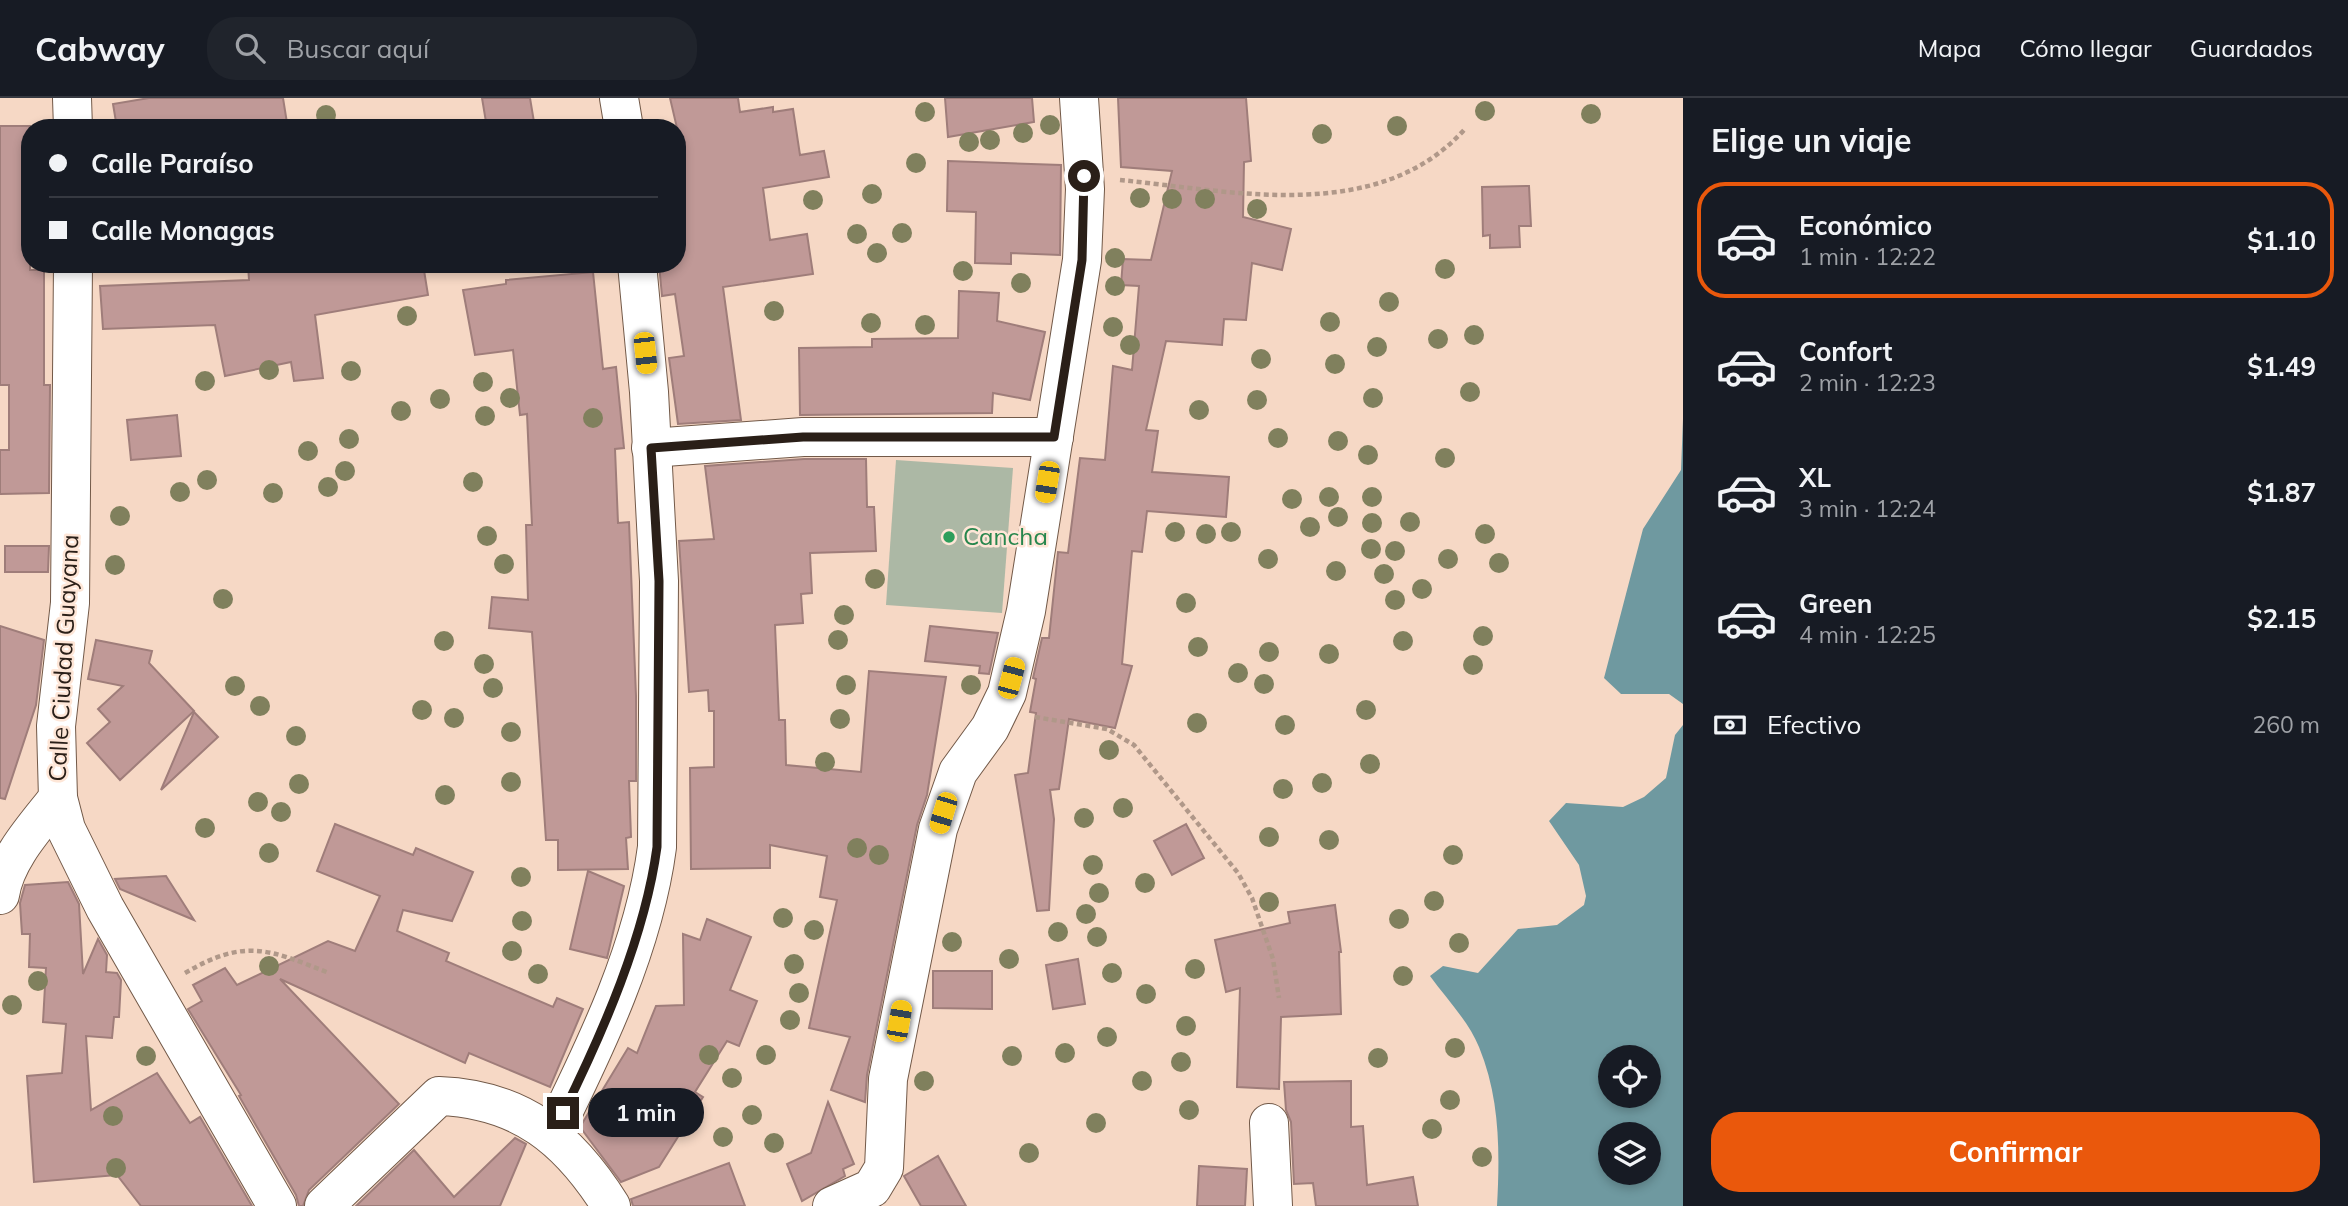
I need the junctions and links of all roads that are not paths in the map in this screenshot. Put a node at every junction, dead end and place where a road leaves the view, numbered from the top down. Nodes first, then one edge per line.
1 (72, 98) edge
2 (619, 98) edge
3 (1079, 98) edge
4 (73, 119) edge
5 (622, 119) edge
6 (74, 273) edge
7 (638, 273) edge
8 (1054, 437) junction
9 (651, 448) junction
10 (58, 798) junction
11 (0, 895) edge
12 (1269, 1124) dead end
13 (552, 1135) junction
14 (277, 1206) edge
15 (324, 1206) edge
16 (611, 1206) edge
17 (832, 1206) edge
18 (1273, 1206) edge

1 - 4 street
2 - 5 street
3 - 8 street
6 - 10 street, Calle Ciudad Guayana
7 - 9 street
8 - 9 street
8 - 17 street
9 - 13 street
10 - 11 street
10 - 14 street, Calle Ciudad Guayana
12 - 18 street
13 - 15 street
13 - 16 street

